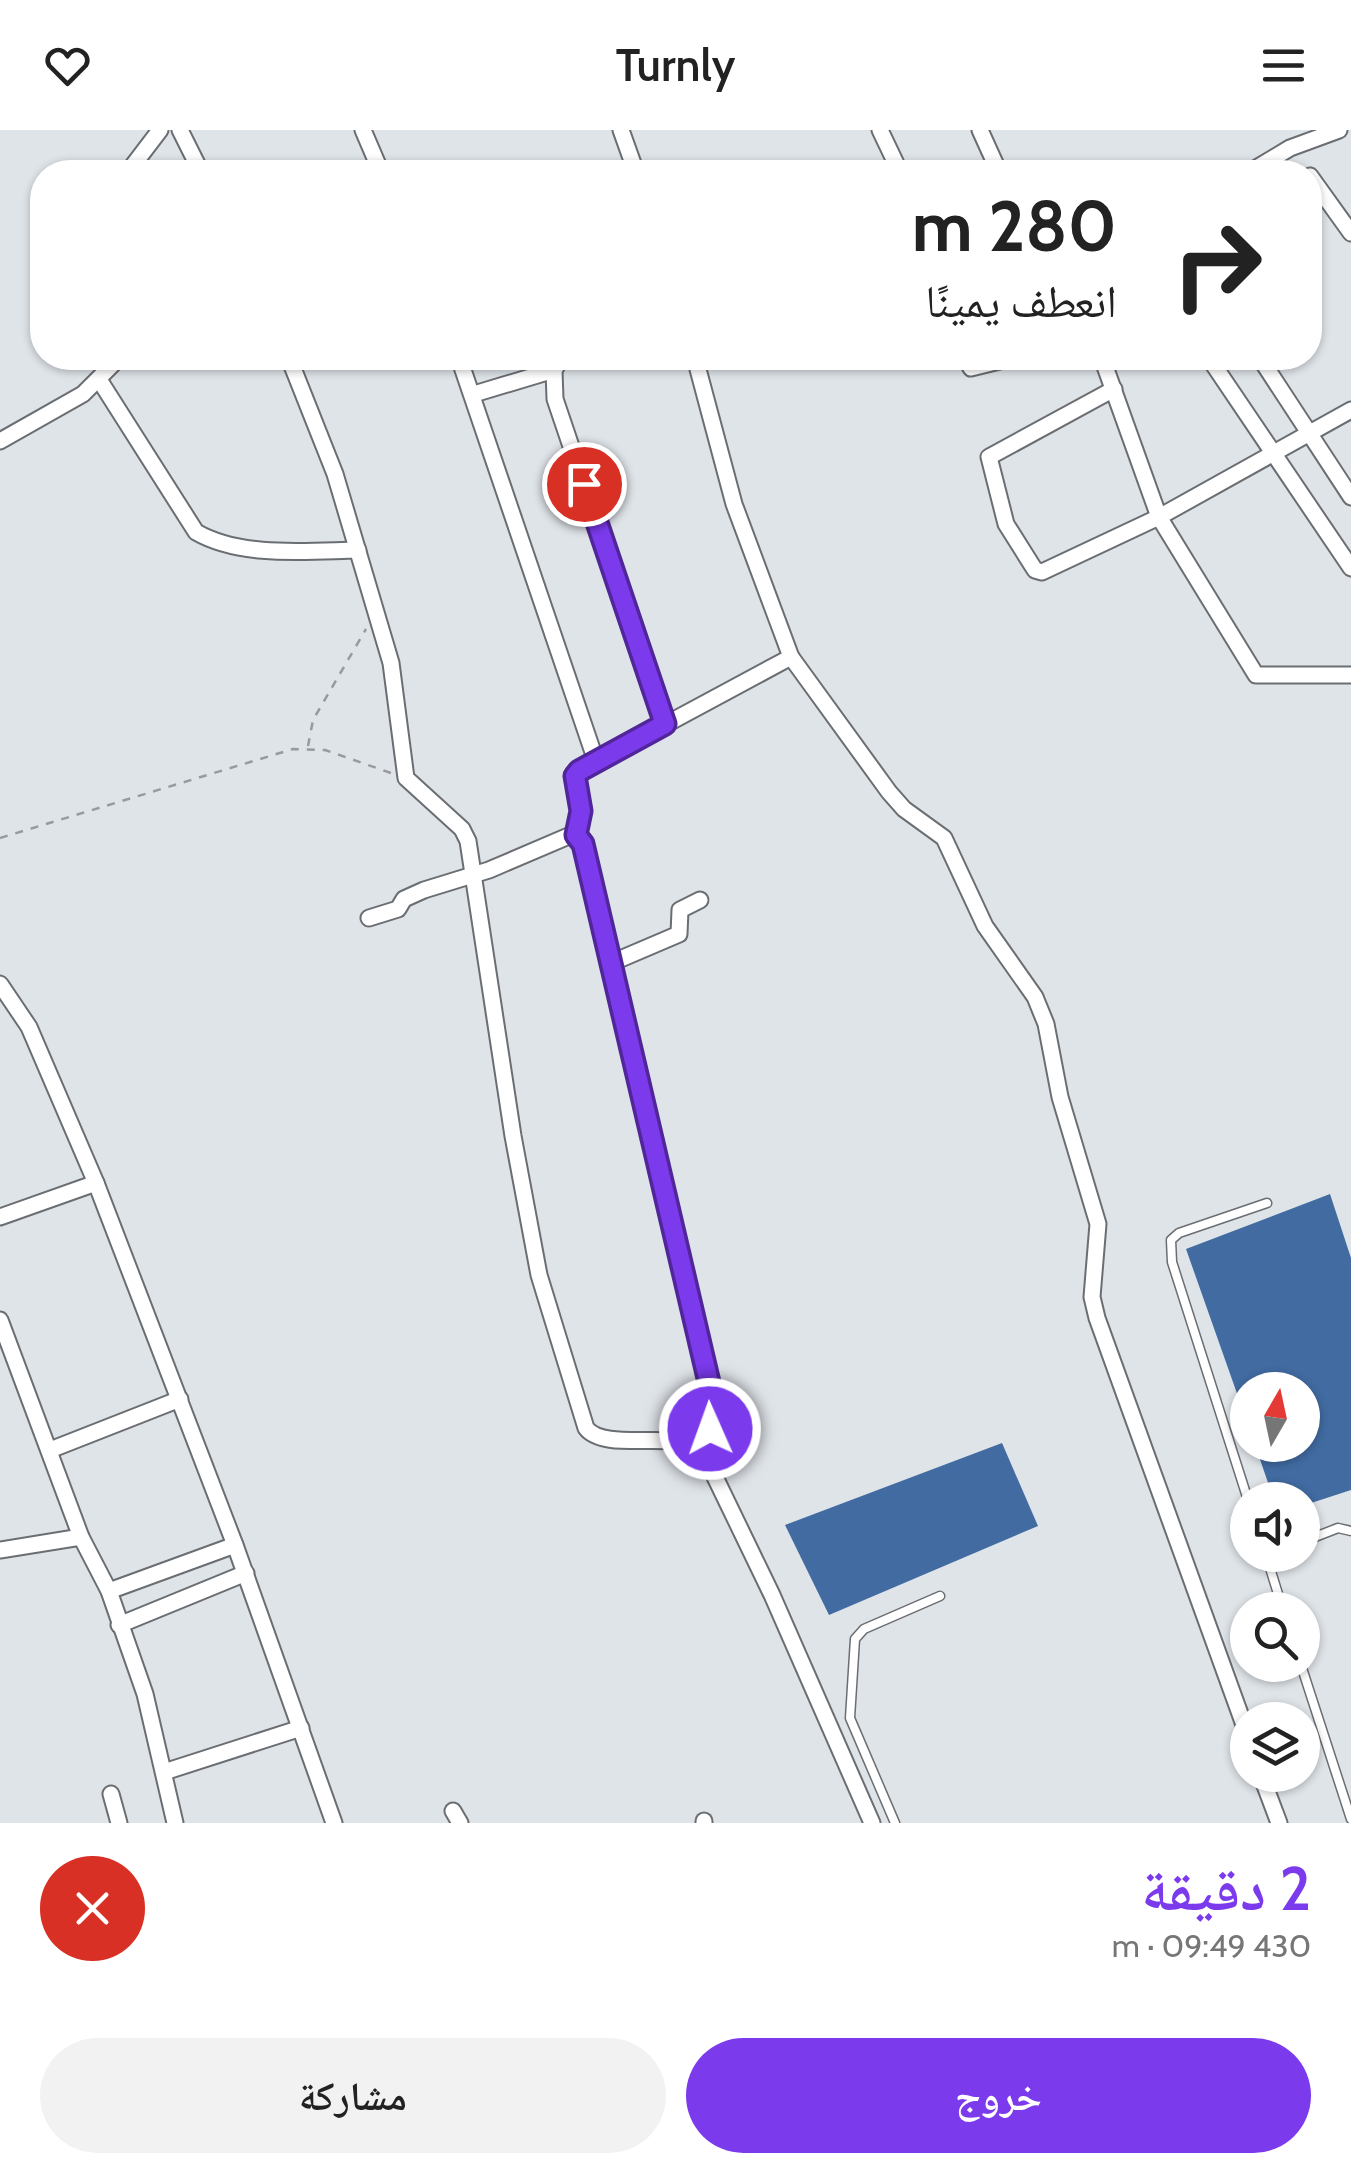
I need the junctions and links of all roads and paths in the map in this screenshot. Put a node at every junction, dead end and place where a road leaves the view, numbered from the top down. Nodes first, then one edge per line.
1 (160, 130) edge
2 (180, 130) edge
3 (364, 130) edge
4 (621, 130) edge
5 (880, 130) edge
6 (980, 130) edge
7 (1329, 132) edge
8 (1290, 148) junction
9 (137, 160) edge
10 (195, 160) edge
11 (376, 160) edge
12 (632, 160) edge
13 (894, 160) edge
14 (994, 160) edge
15 (1270, 160) edge
16 (1299, 160) edge
17 (1322, 192) edge
18 (1351, 233) edge
19 (110, 370) edge
20 (293, 370) edge
21 (464, 370) edge
22 (541, 370) edge
23 (557, 370) edge
24 (698, 370) edge
25 (1107, 370) edge
26 (1217, 370) edge
27 (1268, 370) edge
28 (100, 382) junction
29 (1114, 389) junction
30 (474, 394) junction
31 (1351, 410) edge
32 (1311, 436) junction
33 (0, 441) edge
34 (1275, 454) junction
35 (1351, 497) edge
36 (1159, 517) junction
37 (358, 550) junction
38 (1351, 568) edge
39 (379, 623) junction
40 (791, 658) junction
41 (1351, 674) edge
42 (665, 724) junction
43 (308, 747) junction
44 (596, 761) junction
45 (406, 778) junction
46 (576, 835) junction
47 (0, 838) edge
48 (474, 873) junction
49 (700, 900) dead end
50 (369, 918) dead end
51 (611, 963) junction
52 (0, 984) edge
53 (96, 1184) junction
54 (1267, 1203) dead end
55 (0, 1218) edge
56 (0, 1320) edge
57 (180, 1399) junction
58 (701, 1448) junction
59 (50, 1450) junction
60 (1242, 1482) edge
61 (1351, 1532) edge
62 (1320, 1535) edge
63 (81, 1537) junction
64 (235, 1545) junction
65 (0, 1550) edge
66 (246, 1574) junction
67 (109, 1591) junction
68 (940, 1596) dead end
69 (119, 1625) junction
70 (1306, 1682) edge
71 (1236, 1702) edge
72 (301, 1728) junction
73 (164, 1772) junction
74 (1268, 1792) edge
75 (111, 1794) dead end
76 (1351, 1819) edge
77 (119, 1823) edge
78 (175, 1823) edge
79 (334, 1823) edge
80 (872, 1823) edge
81 (895, 1823) edge
82 (1279, 1823) edge

1 - 9 street
2 - 10 street
3 - 11 street
4 - 12 street
5 - 13 street
6 - 14 street
7 - 8 street
8 - 15 street
8 - 16 street
17 - 18 street
19 - 28 street
20 - 37 street
21 - 30 street
22 - 30 street
23 - 42 street
24 - 40 street
25 - 29 street
26 - 34 street
27 - 32 street
28 - 33 street
28 - 37 street
29 - 36 street
29 - 36 street
30 - 44 street
31 - 32 street
32 - 34 street
32 - 35 street
34 - 36 street
34 - 38 street
36 - 41 street
37 - 39 street
39 - 43 path
39 - 45 street
40 - 42 street
40 - 71 street
42 - 44 street
43 - 45 path
43 - 47 path
44 - 46 street
45 - 48 street
46 - 48 street
46 - 51 street
48 - 50 street
48 - 58 street
49 - 51 street
51 - 58 street
52 - 53 street
53 - 55 street
53 - 57 street
54 - 60 lane
56 - 59 street
57 - 59 street
57 - 64 street
58 - 80 street
59 - 63 street
61 - 62 lane
63 - 65 street
63 - 67 street
64 - 66 street
64 - 67 street
66 - 69 street
66 - 72 street
67 - 69 street
68 - 81 lane
69 - 73 street
70 - 76 lane
72 - 73 street
72 - 79 street
73 - 78 street
74 - 82 street
75 - 77 street

